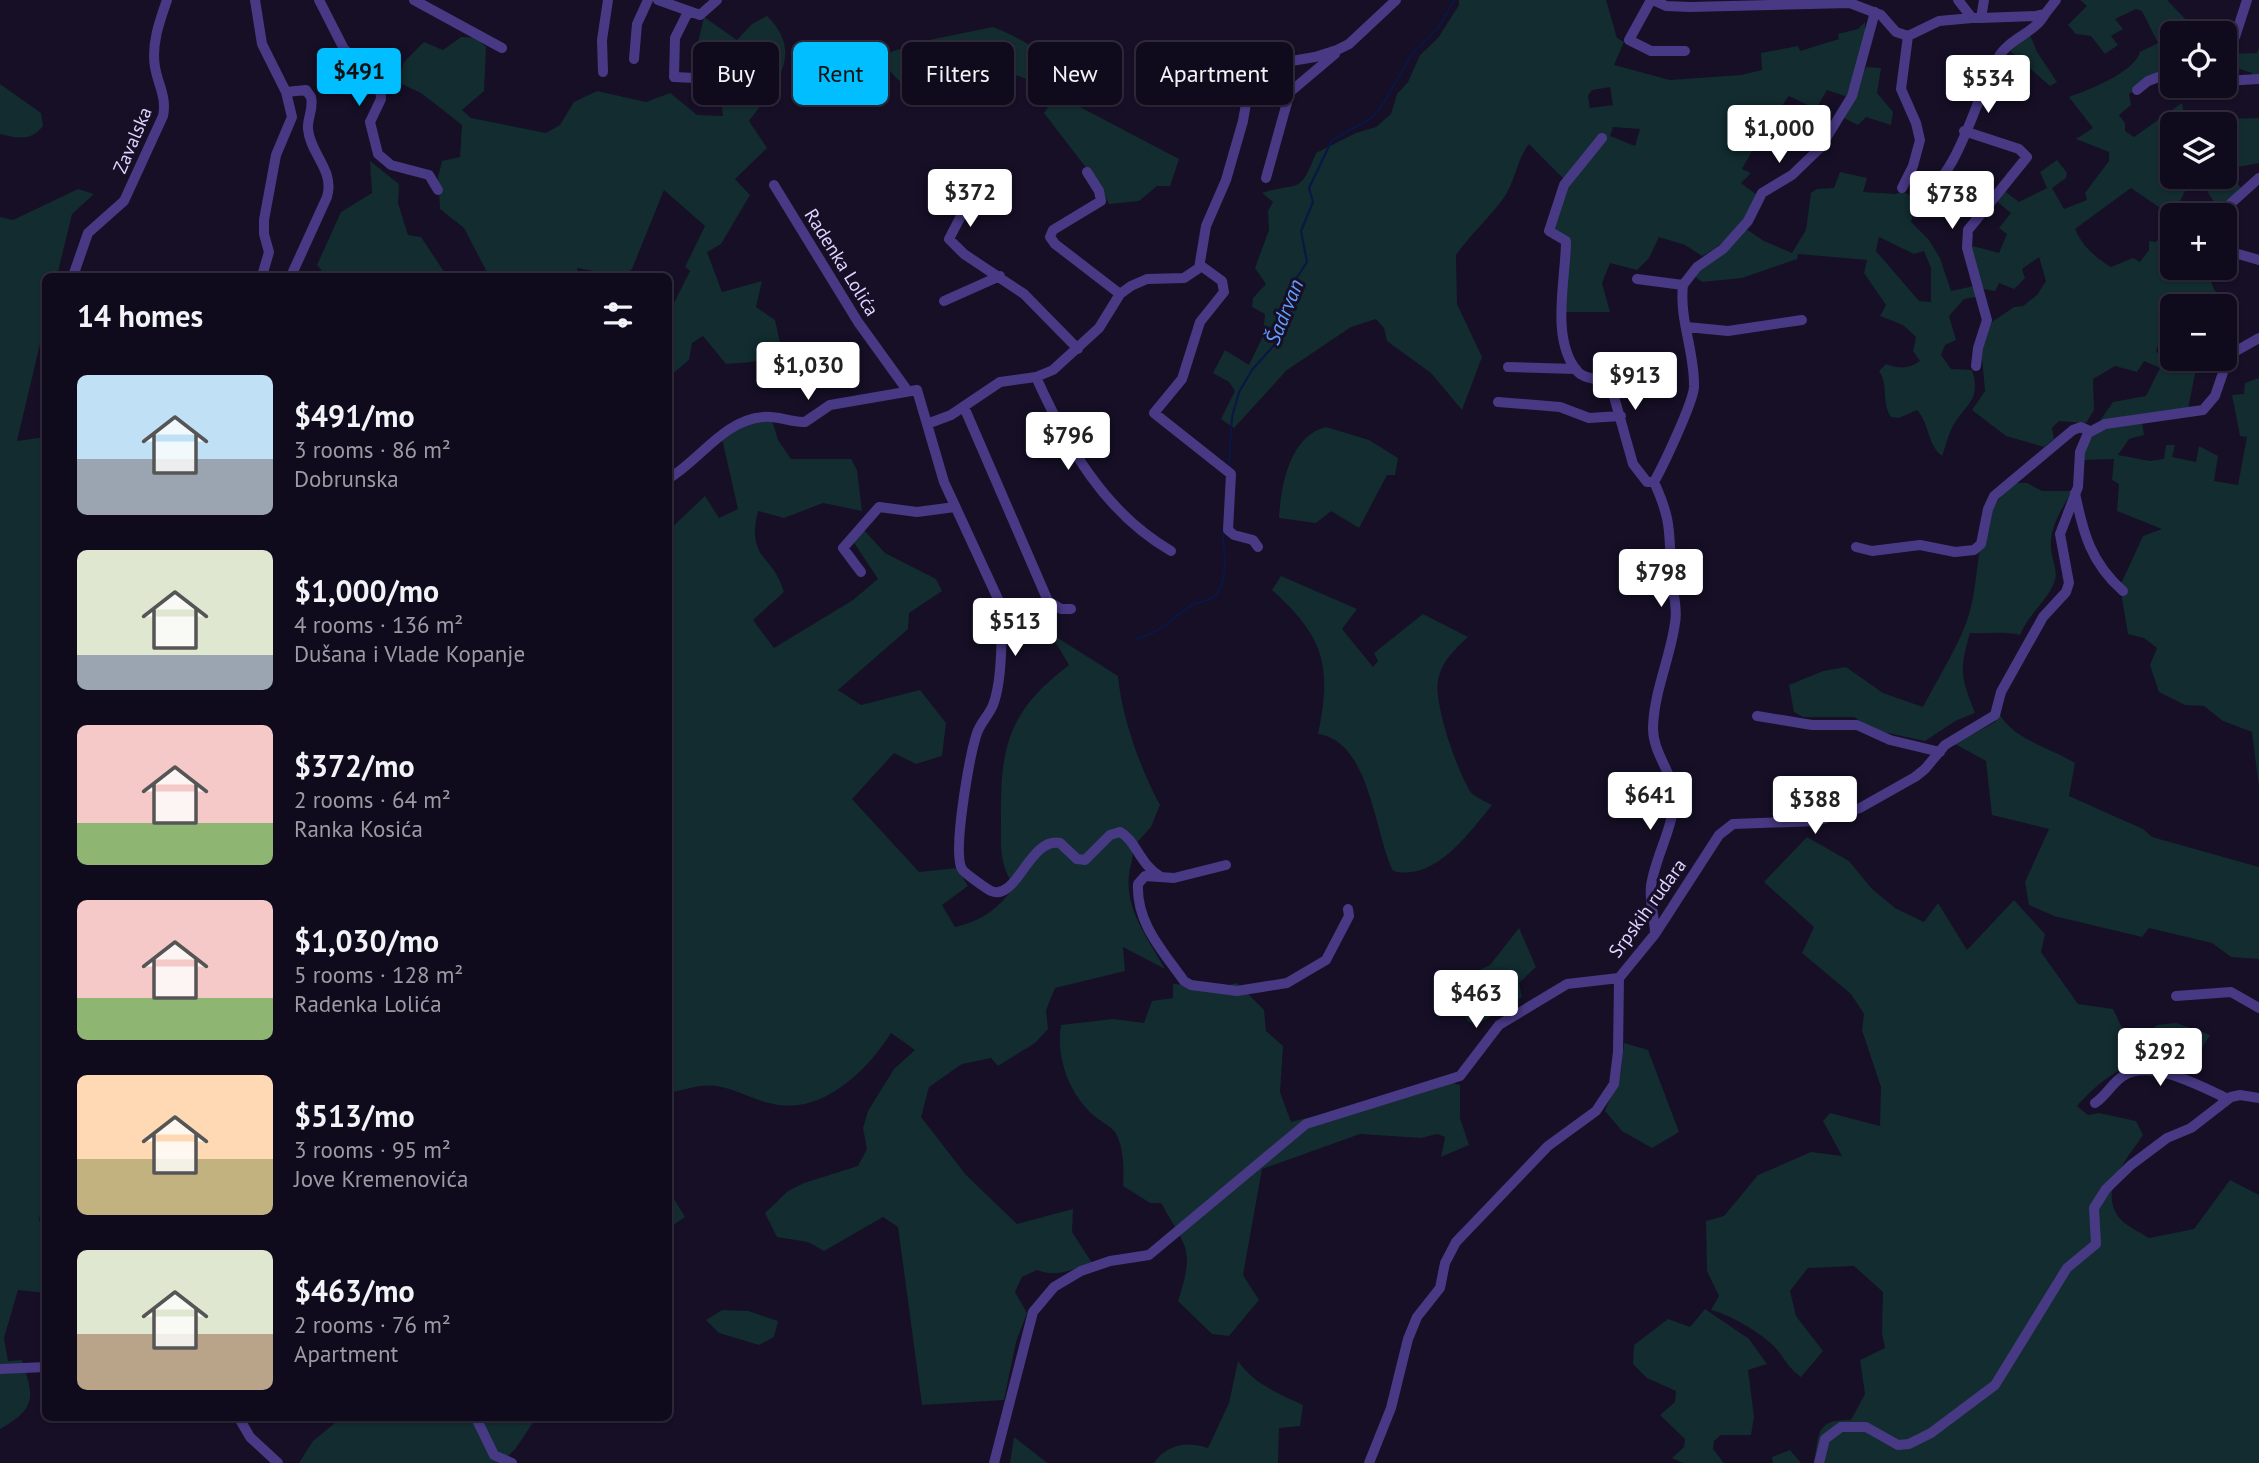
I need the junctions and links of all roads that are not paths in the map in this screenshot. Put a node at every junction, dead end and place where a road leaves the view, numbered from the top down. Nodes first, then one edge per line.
1 (167, 0) edge
2 (255, 0) edge
3 (319, 0) edge
4 (414, 0) edge
5 (608, 0) edge
6 (648, 0) edge
7 (658, 0) edge
8 (717, 0) edge
9 (1396, 0) edge
10 (1652, 0) edge
11 (1958, 0) edge
12 (1984, 0) edge
13 (2056, 0) edge
14 (2247, 0) edge
15 (688, 12) junction
16 (1875, 12) junction
17 (2045, 14) junction
18 (1977, 18) junction
19 (2237, 31) edge
20 (1908, 36) junction
21 (1343, 47) junction
22 (502, 48) dead end
23 (1685, 51) dead end
24 (634, 60) dead end
25 (603, 72) dead end
26 (2160, 76) edge
27 (693, 78) edge
28 (2259, 79) edge
29 (2237, 80) edge
30 (2137, 90) dead end
31 (286, 92) junction
32 (1964, 131) junction
33 (1602, 138) dead end
34 (1087, 172) dead end
35 (1266, 178) dead end
36 (2259, 178) edge
37 (978, 183) dead end
38 (774, 186) dead end
39 (1902, 188) dead end
40 (439, 190) dead end
41 (1918, 197) dead end
42 (2231, 203) edge
43 (2237, 254) edge
44 (2259, 260) edge
45 (1200, 265) junction
46 (74, 273) edge
47 (263, 273) edge
48 (292, 273) edge
49 (1000, 276) junction
50 (1637, 279) dead end
51 (1683, 285) junction
52 (1120, 294) junction
53 (944, 301) dead end
54 (1802, 320) dead end
55 (1687, 327) junction
56 (2259, 338) edge
57 (1078, 349) junction
58 (1976, 366) dead end
59 (1508, 367) dead end
60 (1576, 369) junction
61 (1037, 377) junction
62 (907, 390) junction
63 (1499, 402) dead end
64 (964, 407) junction
65 (1621, 416) junction
66 (927, 424) junction
67 (2090, 431) junction
68 (672, 476) edge
69 (1654, 482) junction
70 (2075, 492) junction
71 (956, 507) junction
72 (1258, 547) dead end
73 (1857, 547) dead end
74 (1171, 551) dead end
75 (861, 572) dead end
76 (2123, 591) dead end
77 (1071, 609) dead end
78 (1757, 716) dead end
79 (1940, 752) junction
80 (1226, 865) dead end
81 (1161, 877) junction
82 (1348, 909) dead end
83 (1655, 934) junction
84 (1619, 978) junction
85 (2176, 996) dead end
86 (2259, 1008) edge
87 (2259, 1098) edge
88 (2228, 1100) junction
89 (2095, 1103) dead end
90 (42, 1367) edge
91 (0, 1369) edge
92 (241, 1421) edge
93 (478, 1421) edge
94 (278, 1463) edge
95 (512, 1463) edge
96 (994, 1463) edge
97 (1369, 1463) edge
98 (1819, 1463) edge

1 - 46 street, Zavalska
2 - 31 street
3 - 40 street
4 - 22 street
5 - 25 street
6 - 24 street
7 - 15 street
8 - 15 street
9 - 21 street
10 - 16 street
10 - 23 street
11 - 18 street
12 - 18 street
13 - 17 street
14 - 19 street
15 - 27 street
16 - 20 street
16 - 51 street
17 - 18 street
17 - 32 street
18 - 20 street
20 - 39 street
21 - 35 street
21 - 45 street
26 - 30 street
28 - 29 street
31 - 47 street
31 - 48 street
32 - 41 street
32 - 58 street
33 - 60 street
34 - 52 street
36 - 42 street
37 - 49 street
38 - 62 street, Radenka Lolića
43 - 44 street
45 - 52 street
45 - 72 street
49 - 53 street
49 - 57 street
50 - 51 street
51 - 55 street
52 - 57 street
54 - 55 street
55 - 69 street
56 - 67 street
57 - 61 street
59 - 60 street
60 - 65 street
61 - 64 street
61 - 74 street
62 - 66 street, Radenka Lolića
62 - 68 street
63 - 65 street
64 - 66 street
64 - 77 street
65 - 69 street
66 - 71 street
67 - 70 street, Srpskih rudara
67 - 73 street
69 - 83 street
70 - 76 street
70 - 79 street, Srpskih rudara
71 - 75 street
71 - 81 street
78 - 79 street
79 - 83 street, Srpskih rudara
80 - 81 street
81 - 82 street
83 - 84 street, Srpskih rudara
84 - 96 street
84 - 97 street, Srpskih rudara
85 - 86 street
87 - 88 street
88 - 89 street
88 - 98 street
90 - 91 street
92 - 94 street
93 - 95 street

